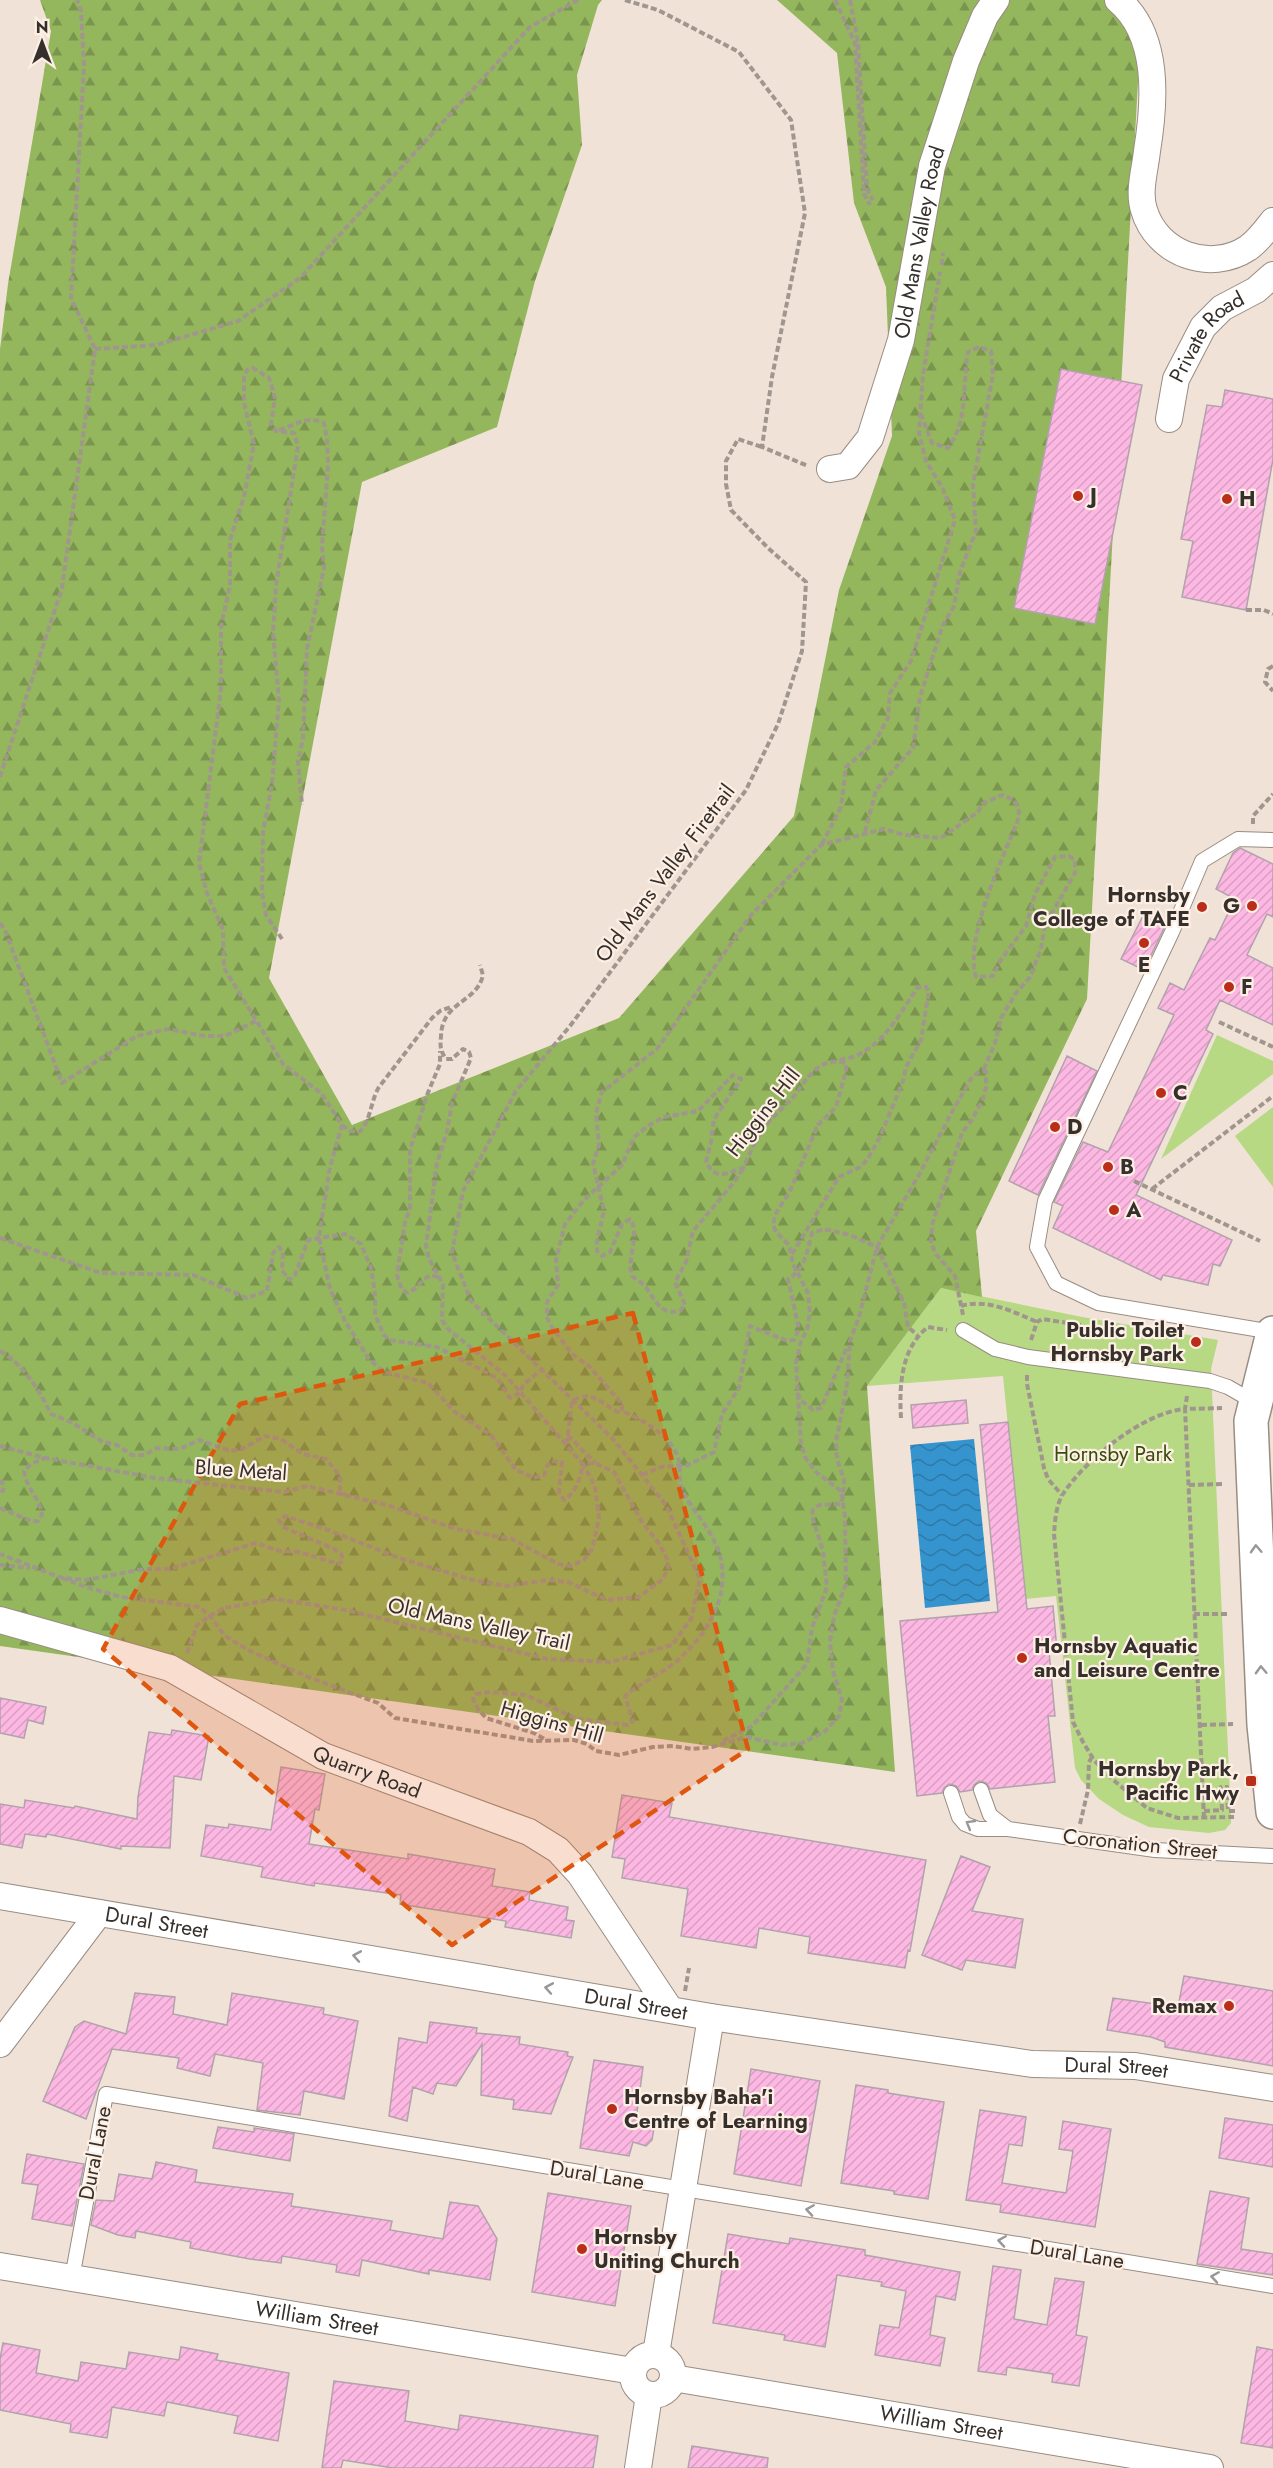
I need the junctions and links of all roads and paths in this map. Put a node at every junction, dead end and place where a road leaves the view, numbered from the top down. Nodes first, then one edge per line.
1 (77, 0) edge
2 (578, 0) edge
3 (625, 0) edge
4 (835, 0) edge
5 (850, 0) edge
6 (996, 0) edge
7 (1118, 0) edge
8 (1273, 221) edge
9 (943, 253) dead end
10 (942, 265) dead end
11 (940, 272) dead end
12 (1273, 275) edge
13 (95, 349) junction
14 (920, 412) junction
15 (1168, 419) dead end
16 (276, 431) junction
17 (762, 447) junction
18 (830, 469) joint
19 (1246, 610) dead end
20 (1273, 614) edge
21 (1273, 666) edge
22 (1273, 691) edge
23 (0, 777) edge
24 (1273, 794) edge
25 (302, 805) dead end
26 (866, 832) junction
27 (1269, 840) edge
28 (821, 845) junction
29 (0, 923) edge
30 (282, 939) dead end
31 (480, 965) dead end
32 (452, 1007) junction
33 (256, 1021) junction
34 (1219, 1022) dead end
35 (1273, 1047) edge
36 (440, 1051) junction
37 (834, 1060) junction
38 (983, 1071) junction
39 (1273, 1096) edge
40 (342, 1125) junction
41 (743, 1168) junction
42 (1134, 1181) dead end
43 (597, 1188) junction
44 (1152, 1189) junction
45 (319, 1237) junction
46 (0, 1238) edge
47 (1260, 1241) dead end
48 (877, 1247) junction
49 (792, 1254) junction
50 (798, 1274) junction
51 (441, 1280) junction
52 (961, 1306) junction
53 (1037, 1322) junction
54 (1081, 1325) dead end
55 (966, 1327) junction
56 (505, 1334) joint
57 (1273, 1334) edge
58 (917, 1335) junction
59 (850, 1341) junction
60 (0, 1351) edge
61 (1028, 1357) junction
62 (541, 1370) junction
63 (520, 1393) junction
64 (797, 1393) junction
65 (572, 1401) junction
66 (1254, 1402) junction
67 (1222, 1408) dead end
68 (1185, 1409) junction
69 (622, 1411) junction
70 (901, 1418) dead end
71 (568, 1435) junction
72 (1273, 1440) edge
73 (567, 1444) junction
74 (0, 1446) edge
75 (45, 1458) junction
76 (595, 1463) junction
77 (584, 1464) junction
78 (680, 1466) junction
79 (642, 1475) junction
80 (0, 1480) edge
81 (1223, 1484) dead end
82 (1189, 1485) junction
83 (0, 1491) edge
84 (1062, 1495) junction
85 (348, 1497) junction
86 (843, 1498) junction
87 (0, 1508) edge
88 (0, 1554) edge
89 (0, 1565) edge
90 (39, 1569) junction
91 (62, 1578) junction
92 (1194, 1614) junction
93 (1228, 1614) dead end
94 (210, 1616) junction
95 (0, 1620) edge
96 (191, 1639) dead end
97 (1233, 1724) dead end
98 (1201, 1725) junction
99 (546, 1740) junction
100 (712, 1747) junction
101 (1092, 1757) junction
102 (981, 1790) dead end
103 (951, 1792) dead end
104 (1204, 1811) junction
105 (1236, 1811) dead end
106 (1273, 1812) edge
107 (1234, 1817) dead end
108 (1204, 1818) junction
109 (1081, 1821) dead end
110 (1008, 1829) junction
111 (1273, 1856) edge
112 (0, 1896) edge
113 (99, 1913) junction
114 (689, 1968) dead end
115 (677, 2001) junction
116 (711, 2017) junction
117 (0, 2044) edge
118 (1273, 2088) edge
119 (683, 2189) junction
120 (0, 2266) edge
121 (72, 2278) junction
122 (1273, 2286) edge
123 (656, 2355) junction
124 (633, 2371) junction
125 (673, 2378) junction
126 (649, 2395) junction
127 (638, 2468) edge
128 (1210, 2468) edge

1 - 13 path
2 - 13 path
3 - 17 path
4 - 5 path
6 - 18 street, Old Mans Valley Road
7 - 8 street
9 - 10 path
11 - 14 path
12 - 15 street, Private Road
13 - 23 path
14 - 26 path
14 - 28 path
16 - 25 path
16 - 30 path
16 - 33 path
17 - 18 path
17 - 56 path, Old Mans Valley Firetrail
19 - 20 path
21 - 22 path
24 - 27 path
26 - 28 path
26 - 38 path
27 - 57 lane
28 - 43 path
29 - 33 path
31 - 32 path
32 - 36 path
32 - 40 path
33 - 40 path
34 - 35 path
36 - 51 path
36 - 51 path
37 - 41 path, Higgins Hill
37 - 49 path
37 - 49 path, Higgins Hill
38 - 48 path, Higgins Hill
38 - 52 path
39 - 44 path
40 - 45 path
41 - 43 path, Higgins Hill
41 - 43 path
42 - 44 path
43 - 69 path, Higgins Hill
44 - 47 path
45 - 46 path
45 - 63 path
45 - 77 path
48 - 50 path
48 - 58 path
48 - 59 path, Higgins Hill
49 - 50 path
50 - 64 path
50 - 78 path
51 - 63 path
52 - 53 path
52 - 55 path
53 - 54 path
53 - 61 path
55 - 58 path
55 - 61 lane
56 - 62 path, Old Mans Valley Trail
57 - 66 main road
57 - 72 main road
58 - 70 path
59 - 64 path
59 - 86 path, Higgins Hill
60 - 85 path
61 - 66 lane
61 - 84 path
62 - 63 path
62 - 65 path, Old Mans Valley Trail
63 - 73 path
64 - 86 path
65 - 69 path
65 - 71 path
65 - 79 path, Old Mans Valley Trail
106 -> 66 main road
67 - 68 path
68 - 82 path
68 - 84 path
69 - 78 path, Higgins Hill
71 - 73 path
71 - 76 path
73 - 77 path
74 - 75 path, Blue Metal
75 - 85 path, Blue Metal
75 - 87 path
76 - 77 path
76 - 91 path
77 - 85 path, Blue Metal
78 - 79 path
78 - 99 path, Higgins Hill
79 - 94 path, Old Mans Valley Trail
80 - 83 path
81 - 82 path
82 - 92 path
84 - 101 path
86 - 100 path
86 - 100 path, Higgins Hill
88 - 90 path
89 - 90 path
90 - 91 path
91 - 94 path
92 - 93 path
92 - 98 path
94 - 96 path, Old Mans Valley Trail
94 - 99 path
95 - 115 street, Quarry Road
97 - 98 path
98 - 104 path
99 - 100 path, Higgins Hill
101 - 108 path
101 - 109 path
102 - 110 lane
110 -> 103 lane, Coronation Street
104 - 105 path
104 - 108 path
107 - 108 path
110 - 111 lane, Coronation Street
112 - 113 street, Dural Street
115 -> 113 street, Dural Street
113 - 117 street
114 - 115 path
115 - 116 street, Dural Street
116 - 118 street, Dural Street
116 - 119 street
119 - 121 lane, Dural Lane
122 -> 119 lane, Dural Lane
119 - 123 street
120 - 121 street, William Street
121 - 124 street, William Street
123 - 124 street
123 - 125 street
124 - 126 street
125 - 126 street
125 - 128 street, William Street
126 - 127 street

